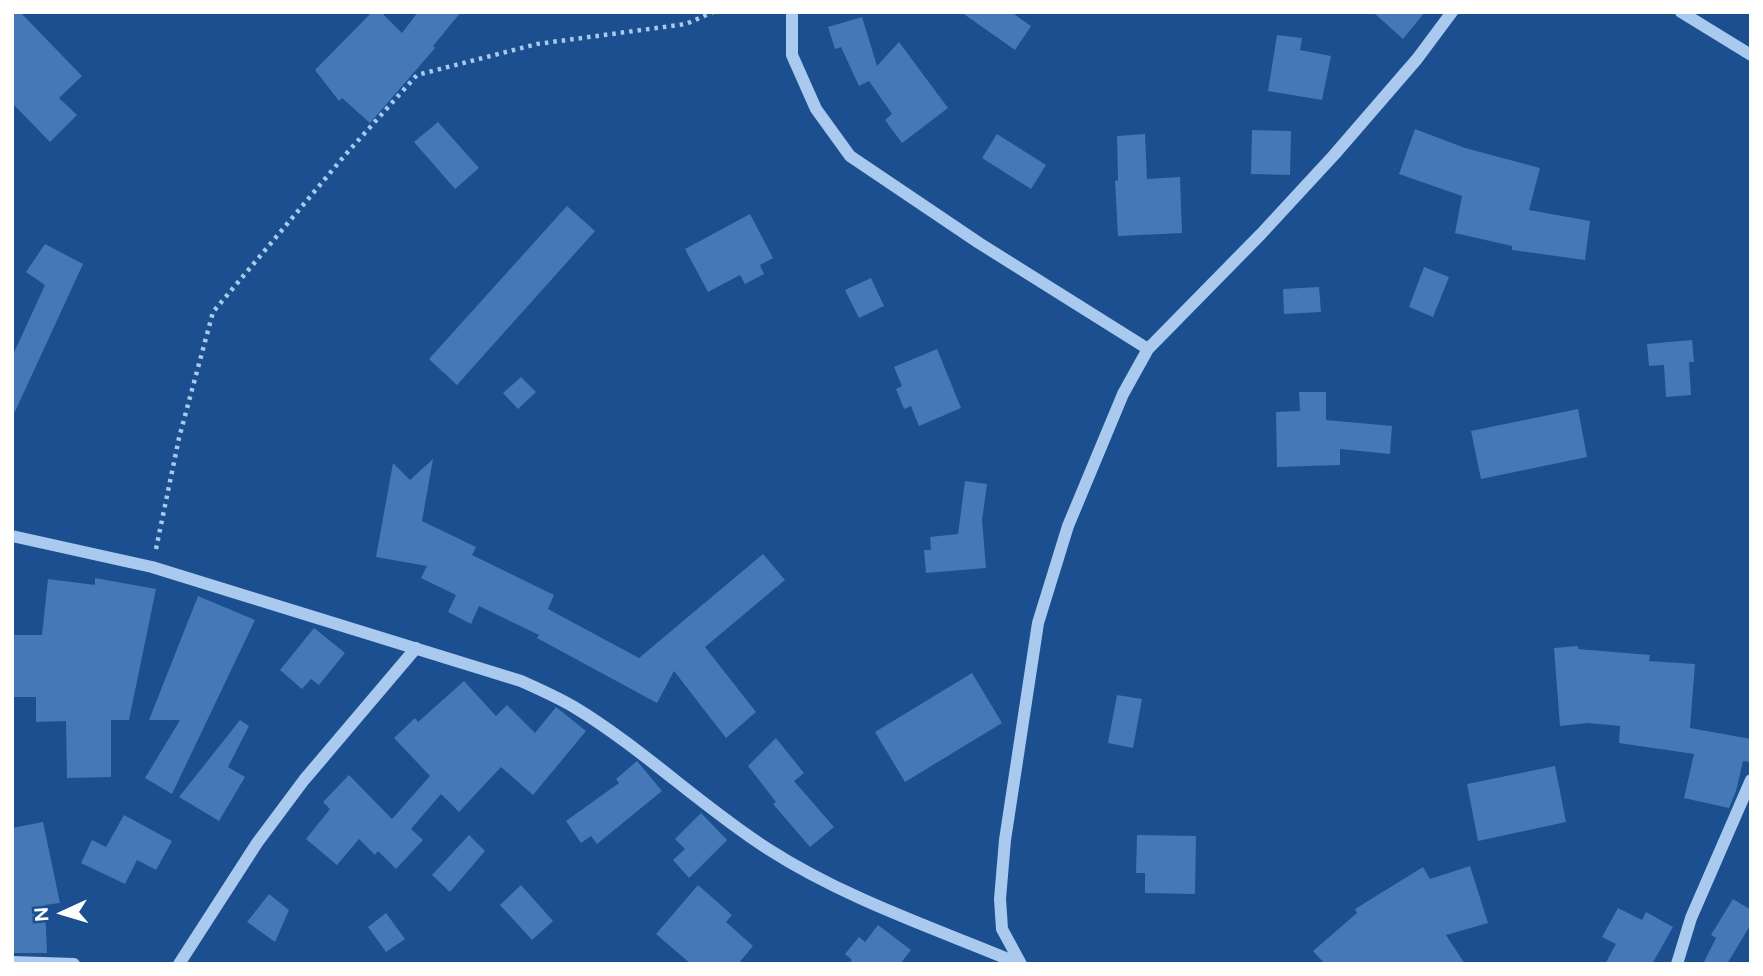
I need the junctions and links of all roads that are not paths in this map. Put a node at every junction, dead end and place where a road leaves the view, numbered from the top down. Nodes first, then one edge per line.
1 (792, 12) edge
2 (1452, 12) edge
3 (1681, 12) edge
4 (1751, 55) edge
5 (1148, 349) junction
6 (12, 537) edge
7 (416, 648) junction
8 (1751, 780) edge
9 (12, 962) edge
10 (74, 964) edge
11 (179, 964) edge
12 (1020, 964) edge
13 (1677, 964) edge

1 - 5 street
2 - 5 street
3 - 4 street
5 - 12 street
6 - 7 street
7 - 11 street
7 - 12 street
8 - 13 street
9 - 10 street

